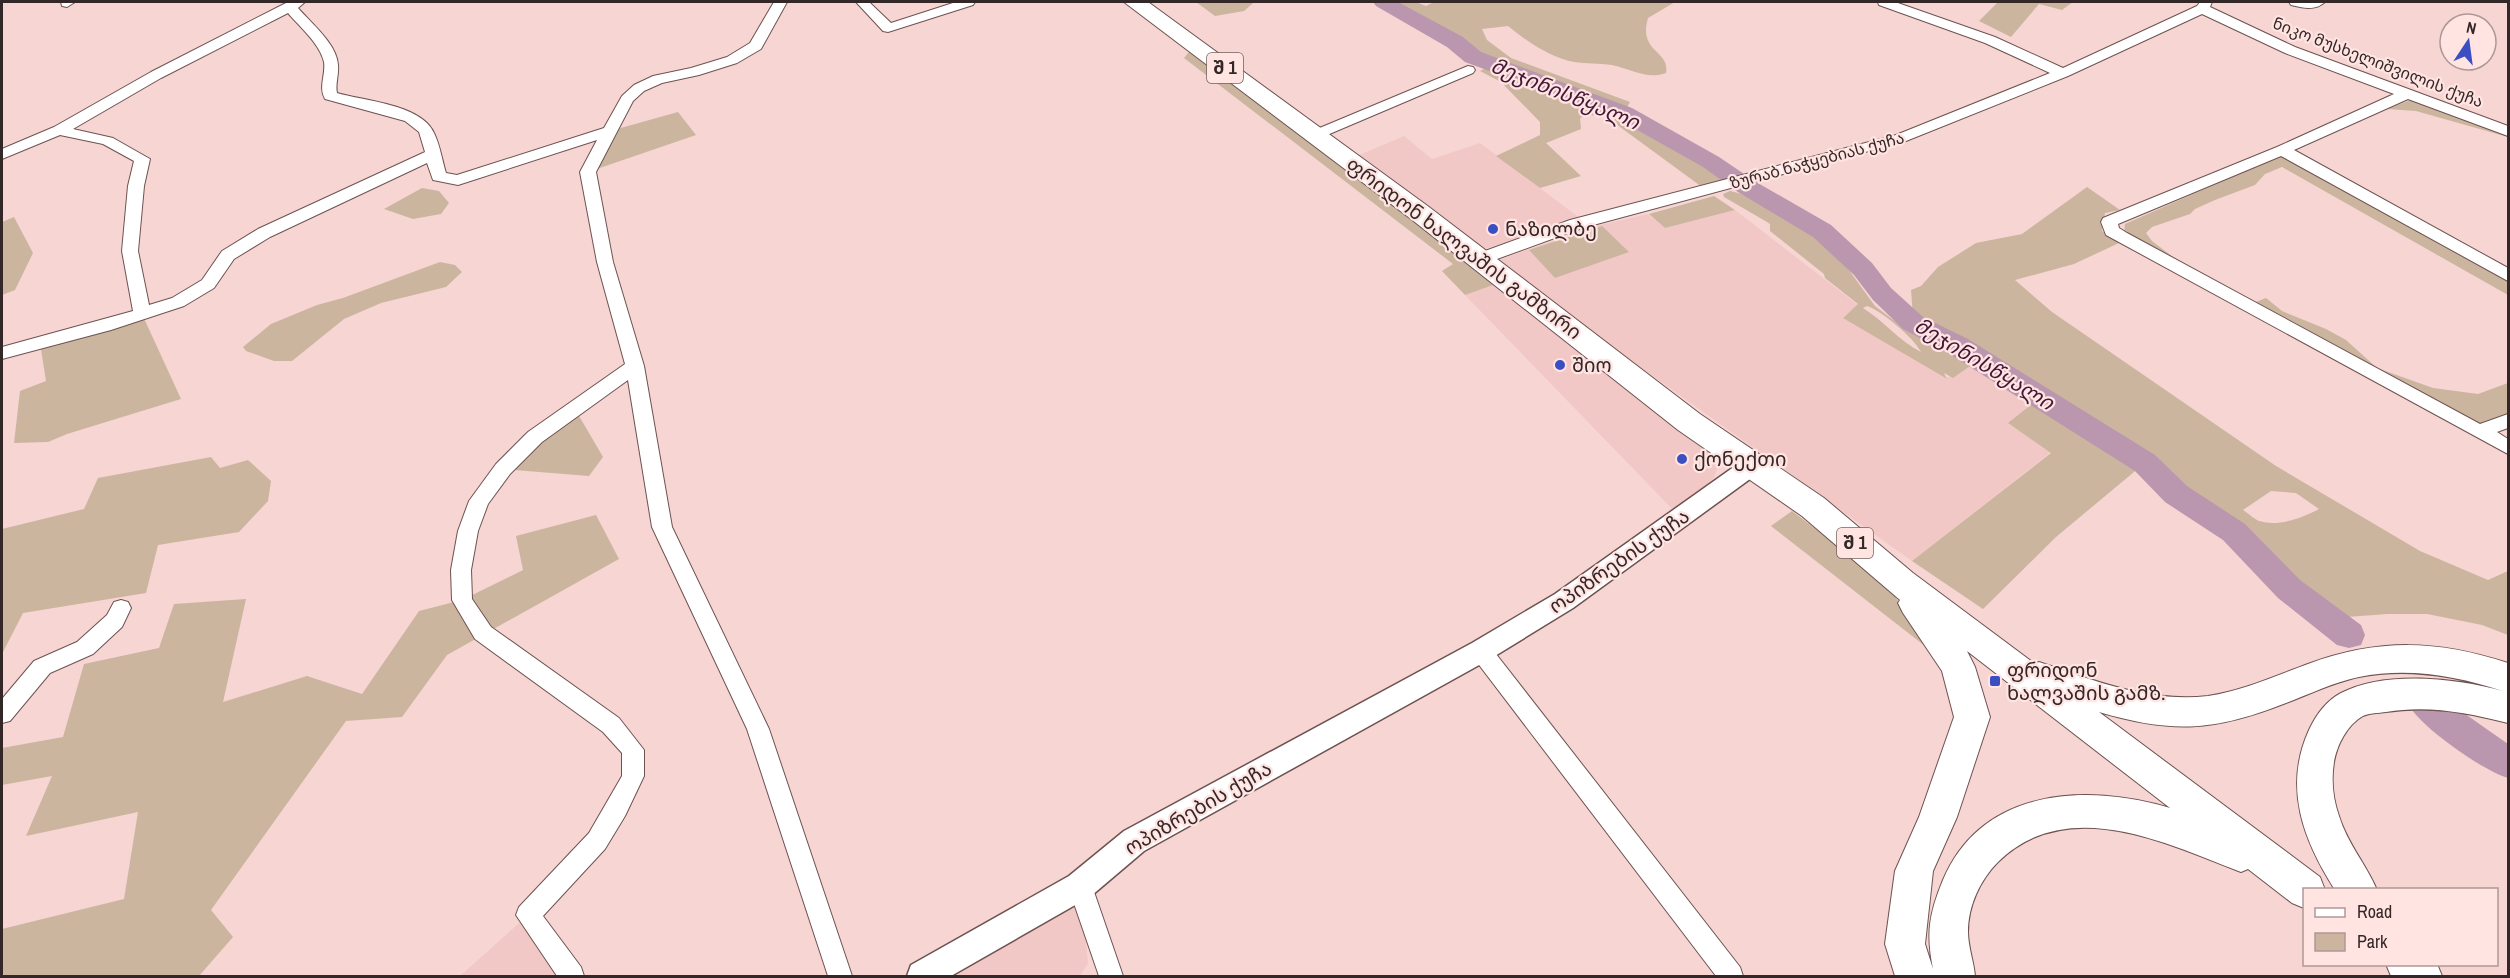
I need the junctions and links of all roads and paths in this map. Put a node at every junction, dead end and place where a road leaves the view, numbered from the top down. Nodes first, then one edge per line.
1 (780, 2) edge
2 (862, 2) edge
3 (968, 2) edge
4 (1135, 2) edge
5 (1884, 2) edge
6 (2296, 2) edge
7 (2318, 2) edge
8 (294, 4) edge
9 (2204, 5) edge
10 (1468, 70) dead end
11 (2063, 73) junction
12 (2406, 94) junction
13 (59, 130) junction
14 (610, 131) junction
15 (2508, 131) edge
16 (1315, 135) junction
17 (2282, 150) junction
18 (2, 154) edge
19 (432, 155) junction
20 (1480, 259) junction
21 (2508, 275) edge
22 (142, 314) junction
23 (2, 353) edge
24 (635, 366) junction
25 (2508, 422) edge
26 (2480, 431) junction
27 (2508, 447) edge
28 (1753, 465) junction
29 (1901, 582) junction
30 (121, 608) dead end
31 (1481, 651) junction
32 (2016, 669) junction
33 (2508, 678) edge
34 (2508, 708) edge
35 (2, 714) edge
36 (2295, 881) edge
37 (1080, 885) junction
38 (2357, 888) edge
39 (2408, 966) edge
40 (572, 976) edge
41 (840, 976) edge
42 (922, 976) edge
43 (1111, 976) edge
44 (1731, 976) edge
45 (1915, 976) edge
46 (1955, 976) edge
47 (2421, 976) edge

1 - 14 street
2 - 3 street
4 - 16 highway, ფრიდონ ხალვაშის გამზირი / შ 1
5 - 11 street
6 - 7 street
8 - 13 street
8 - 19 street
9 - 11 street, ზურაბ ნაჭყებიას ქუჩა
9 - 12 street, ნიკო მუსხელიშვილის ქუჩა
10 - 16 street
11 - 20 street, ზურაბ ნაჭყებიას ქუჩა
12 - 15 street, ნიკო მუსხელიშვილის ქუჩა
12 - 17 street
13 - 18 street
13 - 22 street
14 - 19 street
14 - 24 street
16 - 20 highway, ფრიდონ ხალვაშის გამზირი / შ 1
17 - 21 street
17 - 26 street
19 - 22 street
20 - 28 highway, ფრიდონ ხალვაშის გამზირი / შ 1
22 - 23 street
24 - 40 street
24 - 41 street
25 - 26 street
26 - 27 street
28 - 29 highway, ფრიდონ ხალვაშის გამზირი / შ 1
28 - 31 street, ოპიზრების ქუჩა
29 - 32 highway, ფრიდონ ხალვაშის გამზირი / შ 1
29 - 45 highway
30 - 35 street
31 - 37 street, ოპიზრების ქუჩა
31 - 44 street
32 - 33 highway
32 - 36 highway, ფრიდონ ხალვაშის გამზირი / შ 1
34 - 38 highway
36 - 46 highway
37 - 42 street, ოპიზრების ქუჩა
37 - 43 street
39 - 47 highway

